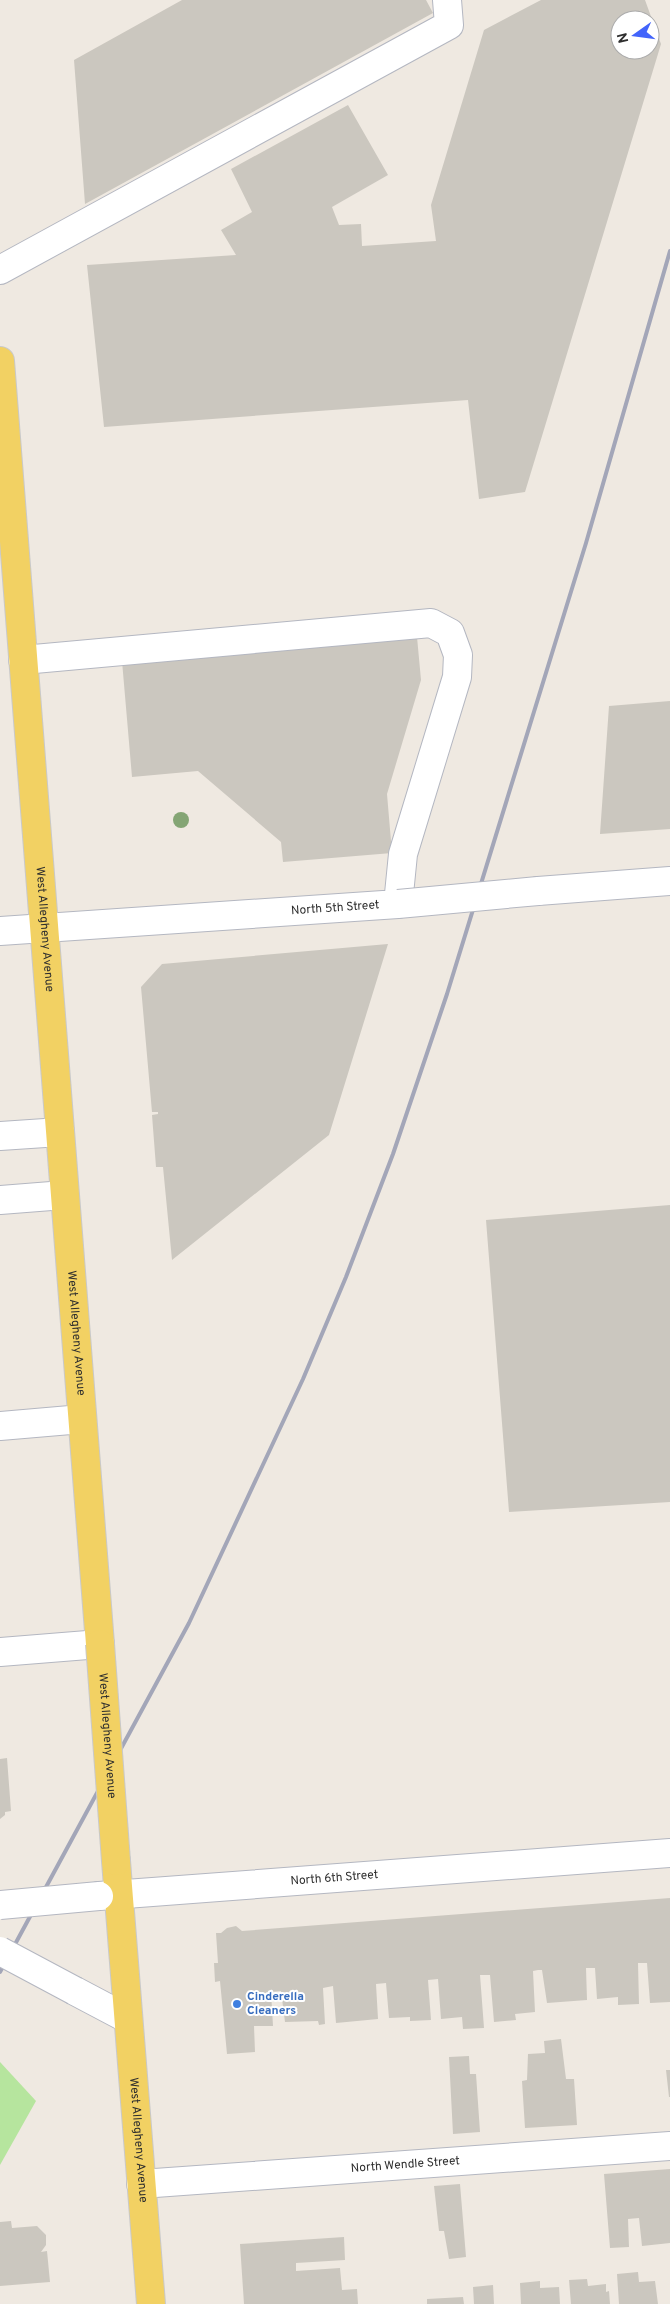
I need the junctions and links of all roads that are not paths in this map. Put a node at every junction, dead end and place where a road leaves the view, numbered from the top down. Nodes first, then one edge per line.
1 (447, 0) edge
2 (0, 270) edge
3 (0, 361) edge
4 (23, 660) junction
5 (670, 881) edge
6 (398, 904) junction
7 (44, 927) junction
8 (0, 931) edge
9 (60, 1132) junction
10 (0, 1136) edge
11 (64, 1195) junction
12 (0, 1200) edge
13 (82, 1419) junction
14 (0, 1426) edge
15 (100, 1644) junction
16 (0, 1652) edge
17 (670, 1853) edge
18 (109, 1895) junction
19 (0, 1904) edge
20 (0, 1951) edge
21 (128, 2019) junction
22 (670, 2146) edge
23 (141, 2184) junction
24 (151, 2304) edge

1 - 2 street
3 - 4 main road, West Allegheny Avenue
4 - 6 street
4 - 7 main road, West Allegheny Avenue
5 - 6 street, North 5th Street, bridge
6 - 7 street, North 5th Street
7 - 8 street, North 5th Street
7 - 9 main road, West Allegheny Avenue
9 - 10 street
9 - 11 main road, West Allegheny Avenue
11 - 12 street
11 - 13 main road, West Allegheny Avenue
13 - 14 street
13 - 15 main road, West Allegheny Avenue
15 - 16 street
15 - 18 main road, West Allegheny Avenue, bridge
17 - 18 street, North 6th Street
18 - 19 street, North 6th Street, bridge
18 - 21 main road, West Allegheny Avenue
20 - 21 street, bridge
21 - 23 main road, West Allegheny Avenue
22 - 23 street, North Wendle Street
23 - 24 main road, West Allegheny Avenue

